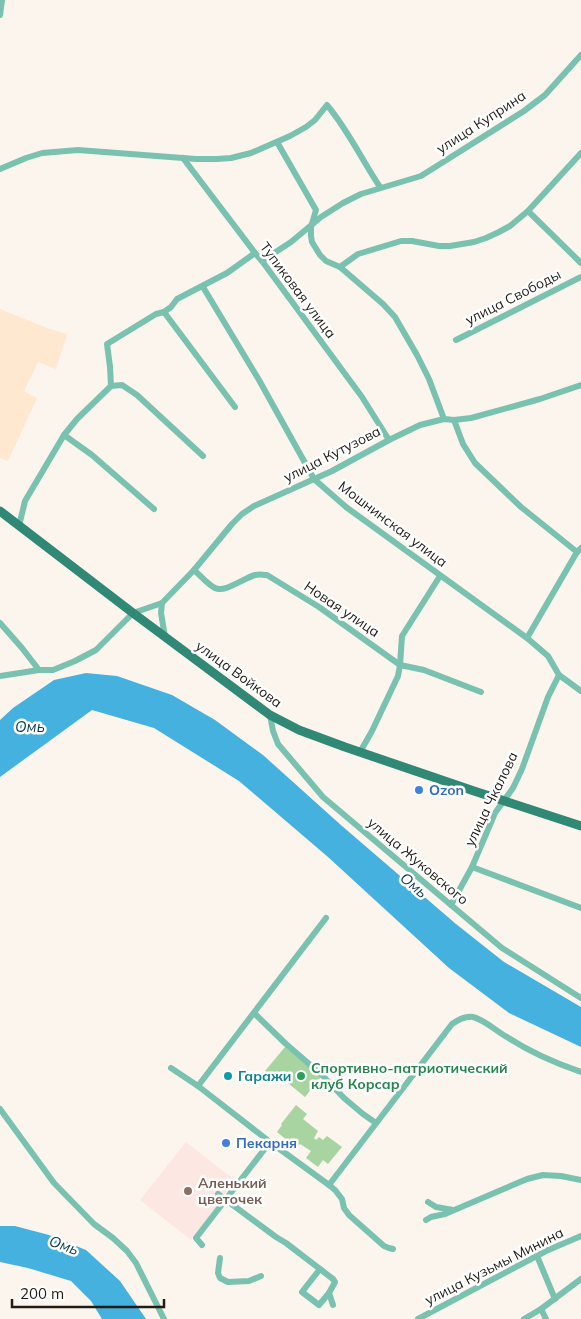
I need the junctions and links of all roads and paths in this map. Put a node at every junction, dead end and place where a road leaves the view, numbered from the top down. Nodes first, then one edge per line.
1 (2, 0) edge
2 (0, 11) edge
3 (0, 15) edge
4 (581, 54) edge
5 (277, 142) junction
6 (581, 153) edge
7 (183, 158) junction
8 (0, 169) edge
9 (380, 187) junction
10 (528, 211) junction
11 (311, 226) junction
12 (255, 254) junction
13 (262, 260) junction
14 (581, 263) edge
15 (340, 267) junction
16 (581, 277) edge
17 (203, 287) junction
18 (164, 312) junction
19 (456, 340) dead end
20 (581, 385) edge
21 (112, 386) junction
22 (235, 407) dead end
23 (444, 419) junction
24 (454, 420) junction
25 (64, 435) junction
26 (389, 440) junction
27 (203, 456) dead end
28 (314, 479) junction
29 (154, 509) dead end
30 (0, 512) edge
31 (18, 526) junction
32 (579, 550) edge
33 (194, 570) junction
34 (440, 576) junction
35 (162, 603) junction
36 (133, 612) junction
37 (0, 623) edge
38 (165, 637) junction
39 (527, 638) junction
40 (400, 664) junction
41 (39, 670) junction
42 (559, 675) junction
43 (0, 676) edge
44 (581, 691) edge
45 (480, 692) dead end
46 (270, 715) junction
47 (360, 752) junction
48 (503, 801) junction
49 (581, 826) edge
50 (472, 867) junction
51 (451, 905) junction
52 (581, 908) edge
53 (326, 918) dead end
54 (581, 998) edge
55 (254, 1013) junction
56 (171, 1068) dead end
57 (581, 1072) edge
58 (198, 1086) junction
59 (0, 1109) edge
60 (376, 1123) junction
61 (270, 1142) junction
62 (581, 1180) edge
63 (329, 1185) junction
64 (218, 1194) dead end
65 (226, 1200) junction
66 (428, 1202) dead end
67 (453, 1210) junction
68 (426, 1220) dead end
69 (581, 1236) edge
70 (202, 1245) dead end
71 (393, 1249) dead end
72 (537, 1256) junction
73 (220, 1258) dead end
74 (320, 1269) junction
75 (261, 1276) dead end
76 (581, 1279) edge
77 (329, 1293) junction
78 (555, 1299) junction
79 (333, 1305) dead end
80 (541, 1310) junction
81 (164, 1319) edge
82 (418, 1319) edge
83 (524, 1319) edge
84 (546, 1319) edge

1 - 2 street
2 - 3 street
4 - 9 street, улица Куприна
5 - 7 street
5 - 9 street
5 - 11 street
6 - 10 street
7 - 8 street
7 - 12 street, Тупиковая улица
9 - 11 street, улица Куприна
10 - 14 street
10 - 15 street
11 - 13 street, улица Куприна
11 - 15 street
12 - 13 street, Тупиковая улица
12 - 17 street
13 - 26 street, Тупиковая улица
15 - 23 street
16 - 19 street, улица Свободы
17 - 18 street
17 - 28 street, Мошнинская улица
18 - 21 street
18 - 22 street
20 - 24 street, улица Кутузова
21 - 25 street
21 - 27 street
23 - 24 street, улица Кутузова
23 - 26 street, улица Кутузова
24 - 32 street
25 - 29 street
25 - 31 street
26 - 28 street, улица Кутузова
28 - 33 street, улица Кутузова
28 - 34 street, Мошнинская улица
30 - 31 main road, улица Войкова
31 - 36 main road, улица Войкова
32 - 39 street
33 - 35 street, улица Кутузова
33 - 40 street, Новая улица
34 - 39 street, Мошнинская улица
34 - 40 street
35 - 36 street, улица Кутузова
35 - 38 street
36 - 38 main road, улица Войкова
36 - 41 street
37 - 41 street
38 - 46 main road, улица Войкова
39 - 42 street, Мошнинская улица
40 - 45 street, Новая улица
40 - 47 street
41 - 43 street
42 - 44 street, Мошнинская улица
42 - 48 street, улица Чкалова
46 - 47 main road, улица Войкова
46 - 51 street, улица Жуковского
47 - 48 main road, улица Войкова
48 - 49 main road, улица Войкова
48 - 50 street, улица Чкалова
50 - 51 street, улица Чкалова
50 - 52 street
51 - 54 street, улица Жуковского
53 - 55 street
55 - 58 street
55 - 60 street
56 - 58 street
57 - 60 street
58 - 61 street
59 - 81 street
60 - 63 street
61 - 63 street
61 - 65 street
62 - 67 street
63 - 71 street
64 - 65 street
65 - 70 street
65 - 74 street
66 - 67 street
67 - 68 street
69 - 72 street, улица Кузьмы Минина
72 - 78 street
72 - 82 street, улица Кузьмы Минина
73 - 75 street
74 - 77 street
74 - 77 street
76 - 78 street
77 - 79 street
78 - 80 street
80 - 83 street
80 - 84 street

